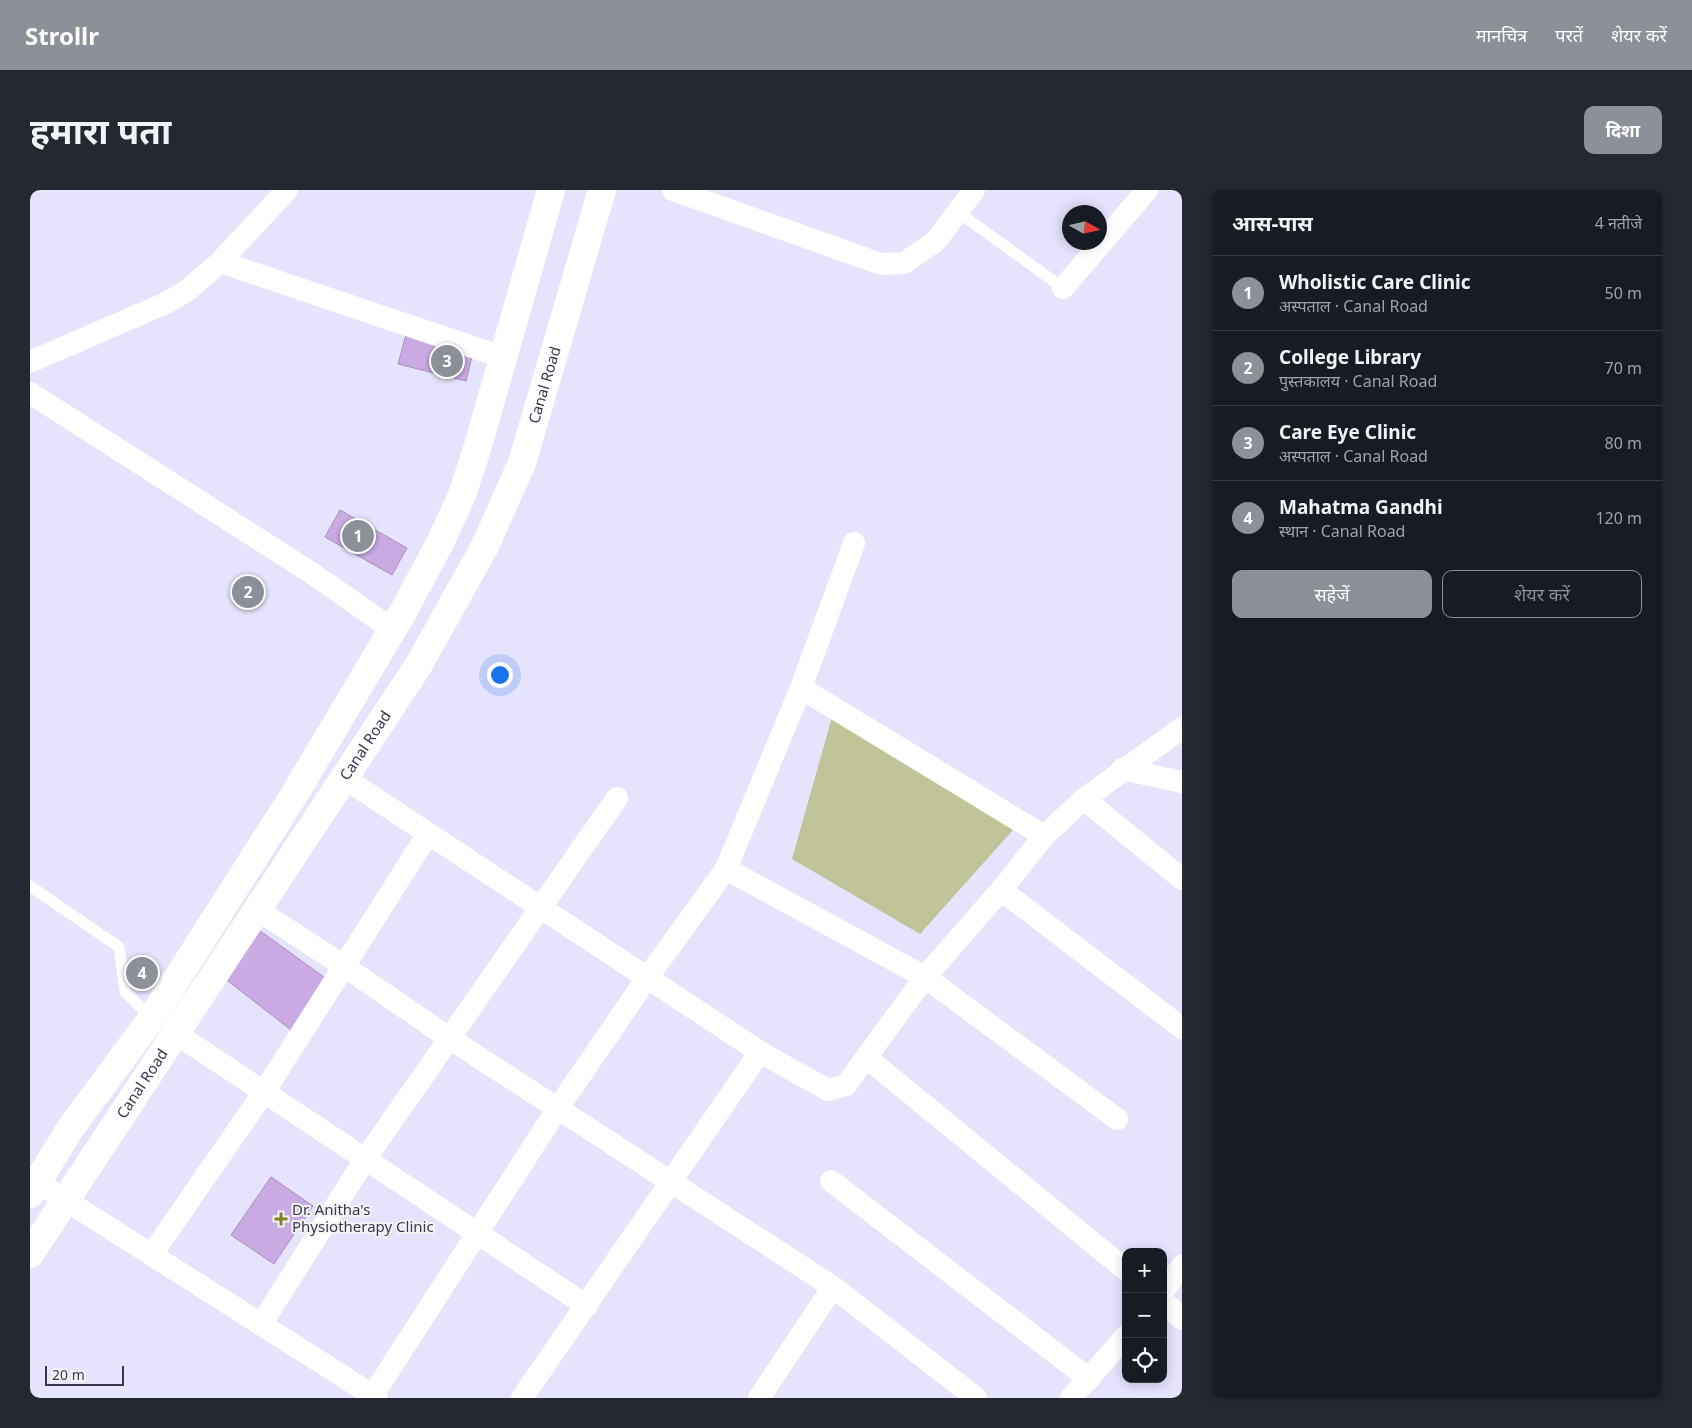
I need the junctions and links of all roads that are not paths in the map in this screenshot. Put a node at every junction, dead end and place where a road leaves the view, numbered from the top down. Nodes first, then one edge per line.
1 (287, 190) edge
2 (551, 190) edge
3 (602, 190) edge
4 (673, 190) edge
5 (974, 190) edge
6 (1147, 190) edge
7 (958, 212) junction
8 (220, 262) junction
9 (1063, 288) joint
10 (505, 358) junction
11 (30, 362) edge
12 (30, 393) edge
13 (854, 543) dead end
14 (392, 629) junction
15 (801, 688) junction
16 (1182, 728) edge
17 (1122, 769) junction
18 (344, 778) junction
19 (1182, 782) edge
20 (617, 798) dead end
21 (1084, 799) junction
22 (428, 834) junction
23 (1044, 836) junction
24 (726, 869) junction
25 (1182, 879) edge
26 (30, 886) edge
27 (1001, 890) junction
28 (540, 907) junction
29 (256, 909) junction
30 (344, 966) junction
31 (925, 977) junction
32 (647, 978) junction
33 (152, 1018) junction
34 (1182, 1028) edge
35 (175, 1033) junction
36 (449, 1038) junction
37 (760, 1052) junction
38 (867, 1058) junction
39 (264, 1092) junction
40 (558, 1108) junction
41 (1117, 1119) dead end
42 (366, 1158) junction
43 (831, 1181) dead end
44 (669, 1182) junction
45 (34, 1188) edge
46 (64, 1201) junction
47 (477, 1232) junction
48 (30, 1254) edge
49 (152, 1254) junction
50 (1182, 1266) edge
51 (1122, 1267) edge
52 (1167, 1286) edge
53 (833, 1287) junction
54 (1167, 1305) edge
55 (587, 1306) junction
56 (1182, 1319) edge
57 (262, 1323) junction
58 (1124, 1338) edge
59 (1089, 1379) junction
60 (375, 1396) edge
61 (522, 1398) edge
62 (759, 1398) edge
63 (976, 1398) edge
64 (1071, 1398) edge

1 - 8 street
2 - 10 main road, Canal Road
3 - 18 main road, Canal Road
4 - 7 street
5 - 7 street
6 - 9 street
7 - 9 lane
8 - 10 street
8 - 11 street
10 - 14 main road, Canal Road
12 - 14 street
13 - 15 street
14 - 33 main road, Canal Road
15 - 23 street
15 - 24 street
16 - 17 street
17 - 19 street
17 - 21 street
18 - 22 street
18 - 29 main road, Canal Road
20 - 28 street
21 - 23 street
21 - 25 street
22 - 28 street
22 - 30 street
23 - 27 street
24 - 31 street
24 - 32 street
26 - 33 lane
27 - 31 street
27 - 34 street
28 - 32 street
28 - 36 street
29 - 30 street
29 - 35 main road, Canal Road
30 - 36 street
30 - 39 street
31 - 38 street
31 - 41 street
32 - 37 street
32 - 40 street
33 - 45 main road, Canal Road
35 - 39 street
35 - 46 main road, Canal Road
36 - 40 street
36 - 42 street
37 - 38 street
37 - 44 street
38 - 51 street
39 - 42 street
39 - 49 street
40 - 44 street
40 - 47 street
42 - 47 street
42 - 57 street
43 - 59 street
44 - 53 street
44 - 55 street
45 - 46 street
46 - 48 main road, Canal Road
46 - 49 street
47 - 55 street
47 - 60 street
49 - 57 street
50 - 52 street
53 - 62 street
53 - 63 street
54 - 56 street
55 - 61 street
57 - 60 street
58 - 59 street
59 - 64 street

